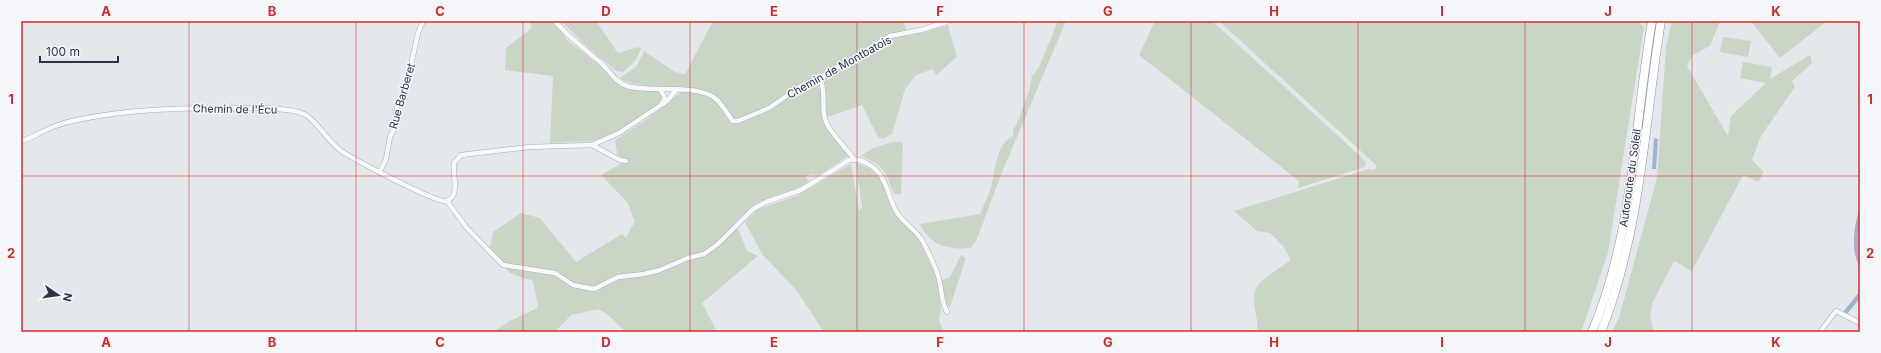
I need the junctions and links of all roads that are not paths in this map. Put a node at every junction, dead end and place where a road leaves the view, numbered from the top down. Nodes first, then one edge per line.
1 (423, 21) edge
2 (555, 21) edge
3 (949, 21) edge
4 (1652, 21) edge
5 (1661, 21) edge
6 (820, 78) junction
7 (660, 89) junction
8 (678, 90) junction
9 (661, 105) junction
10 (21, 142) edge
11 (592, 145) junction
12 (854, 159) junction
13 (626, 161) dead end
14 (380, 172) junction
15 (447, 201) junction
16 (947, 312) dead end
17 (1860, 323) edge
18 (1592, 332) edge
19 (1601, 332) edge
20 (1820, 332) edge

1 - 14 street, Rue Barberet
2 - 7 street
3 - 6 street, Chemin de Montbatois
4 - 18 highway, Autoroute du Soleil
5 - 19 highway, Autoroute du Soleil
6 - 8 street, Chemin de Montbatois
6 - 12 street
7 - 8 street
7 - 9 street
8 - 9 street
9 - 11 street
10 - 14 street, Chemin de l'Écu
11 - 13 street
11 - 15 street
12 - 15 street
12 - 16 street
14 - 15 street, Chemin de l'Écu
17 - 20 street

